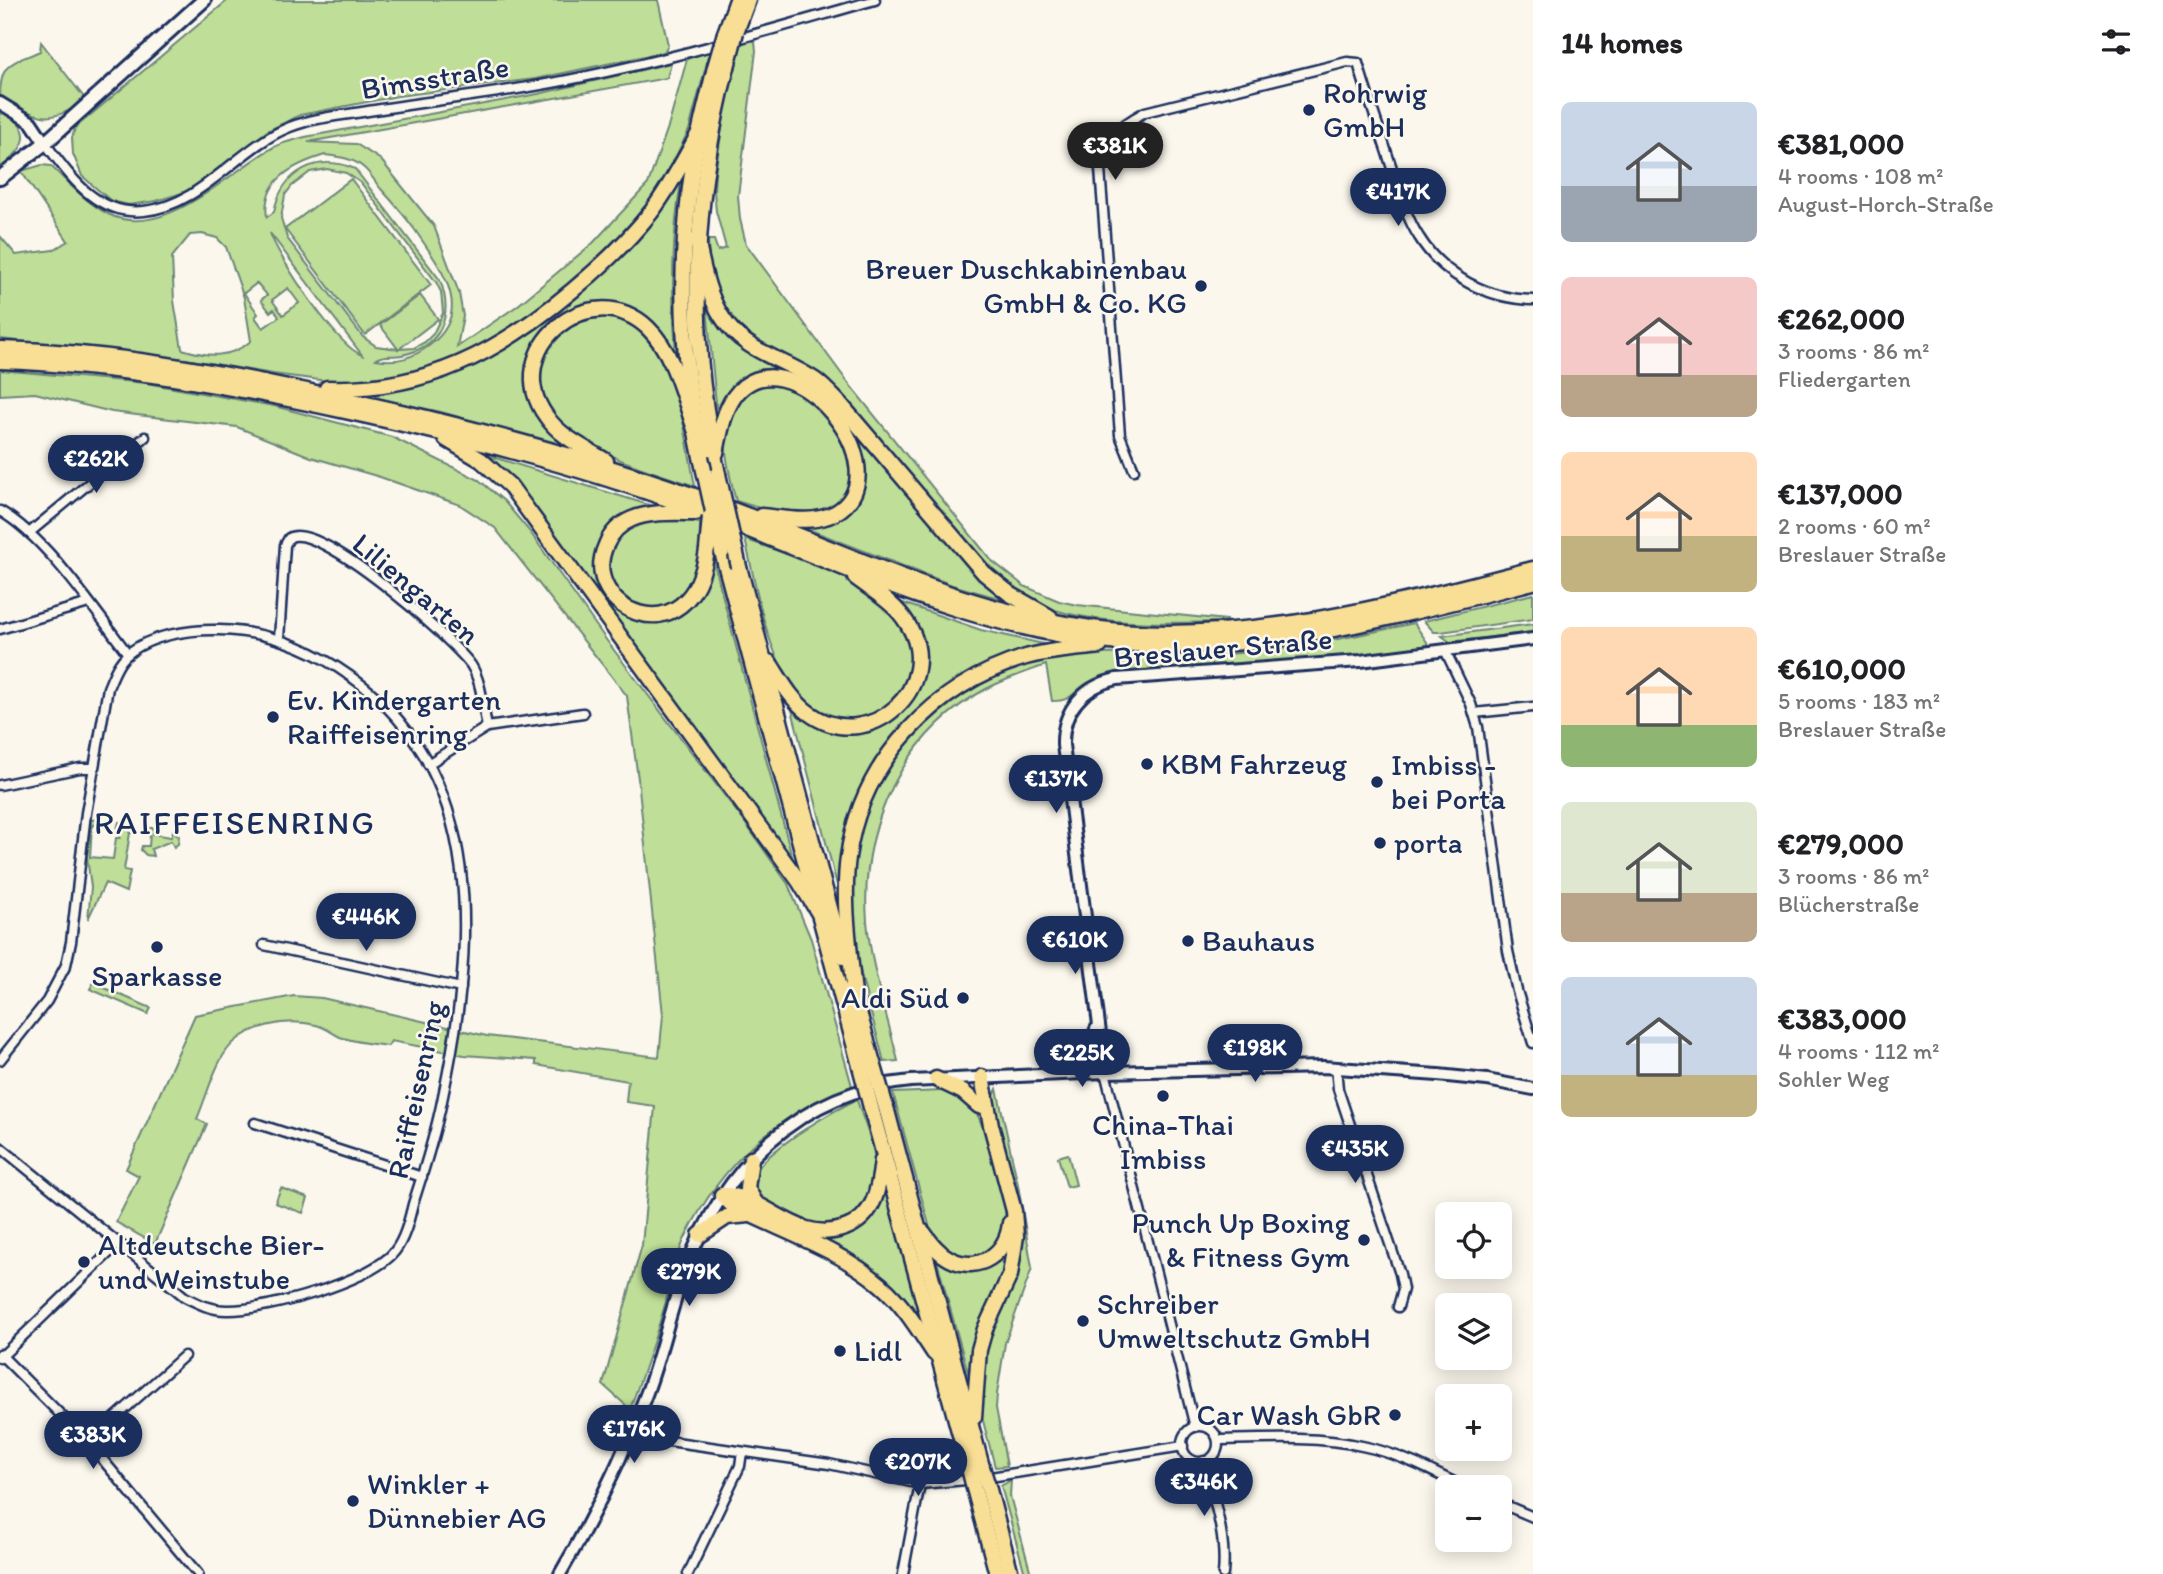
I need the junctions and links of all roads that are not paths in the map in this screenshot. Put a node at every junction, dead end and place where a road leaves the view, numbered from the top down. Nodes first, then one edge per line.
1 (204, 0) edge
2 (737, 0) edge
3 (748, 0) edge
4 (874, 0) edge
5 (731, 32) junction
6 (721, 67) junction
7 (0, 103) edge
8 (699, 134) junction
9 (46, 143) junction
10 (0, 178) edge
11 (697, 240) junction
12 (1533, 300) edge
13 (0, 349) edge
14 (0, 361) edge
15 (124, 365) junction
16 (146, 367) junction
17 (280, 385) junction
18 (426, 429) junction
19 (695, 429) junction
20 (145, 437) dead end
21 (708, 457) junction
22 (1134, 470) dead end
23 (622, 471) junction
24 (708, 509) junction
25 (0, 511) edge
26 (746, 515) junction
27 (29, 533) junction
28 (839, 566) junction
29 (1533, 569) edge
30 (1533, 582) edge
31 (1429, 602) junction
32 (89, 603) junction
33 (1393, 610) junction
34 (1060, 623) junction
35 (0, 629) edge
36 (279, 639) junction
37 (1533, 639) edge
38 (1122, 643) junction
39 (1445, 650) junction
40 (762, 651) junction
41 (128, 654) junction
42 (1533, 707) edge
43 (583, 713) dead end
44 (1474, 713) junction
45 (487, 727) junction
46 (428, 764) junction
47 (93, 768) junction
48 (0, 785) edge
49 (818, 912) junction
50 (264, 945) dead end
51 (461, 988) junction
52 (854, 995) junction
53 (1097, 1023) junction
54 (1533, 1043) edge
55 (0, 1060) edge
56 (867, 1065) junction
57 (1336, 1067) junction
58 (1105, 1072) junction
59 (1058, 1074) junction
60 (982, 1077) junction
61 (936, 1079) junction
62 (1533, 1089) edge
63 (979, 1106) junction
64 (880, 1113) junction
65 (255, 1123) dead end
66 (0, 1147) edge
67 (883, 1152) junction
68 (751, 1159) junction
69 (422, 1177) junction
70 (722, 1195) junction
71 (754, 1211) junction
72 (917, 1223) junction
73 (700, 1235) junction
74 (118, 1244) junction
75 (1398, 1307) dead end
76 (1, 1356) edge
77 (184, 1356) dead end
78 (942, 1366) junction
79 (1195, 1427) junction
80 (631, 1431) junction
81 (973, 1432) junction
82 (1218, 1440) junction
83 (88, 1442) junction
84 (1182, 1446) junction
85 (742, 1452) junction
86 (1204, 1461) junction
87 (976, 1467) junction
88 (1436, 1475) edge
89 (920, 1484) junction
90 (981, 1487) junction
91 (1512, 1508) edge
92 (1533, 1517) edge
93 (198, 1574) edge
94 (560, 1574) edge
95 (688, 1574) edge
96 (903, 1574) edge
97 (998, 1574) edge
98 (1011, 1574) edge
99 (1223, 1574) edge

1 - 9 main road
2 - 5 highway
3 - 5 highway
4 - 9 street, Bimsstraße
5 - 6 highway, bridge
6 - 8 highway
6 - 11 highway
7 - 9 street
8 - 17 highway
8 - 19 highway
9 - 10 main road
11 - 21 highway
11 - 34 highway
12 - 22 street
13 - 15 highway
14 - 15 highway
15 - 16 highway
16 - 17 highway
16 - 18 highway
17 - 23 highway
18 - 24 highway
18 - 49 highway
19 - 21 highway
19 - 23 highway
20 - 27 street
21 - 24 highway, bridge
21 - 26 highway
21 - 40 highway, bridge
23 - 26 highway
24 - 24 highway, bridge
24 - 28 highway
24 - 49 highway, bridge
25 - 27 street
26 - 34 highway
27 - 32 street
28 - 38 highway
28 - 40 highway
29 - 31 highway
30 - 31 highway
31 - 33 highway
32 - 35 street
32 - 41 street
33 - 34 highway
33 - 38 highway
36 - 41 street, Raiffeisenring
36 - 45 street, Liliengarten
36 - 46 street, Raiffeisenring
37 - 39 street, Breslauer Straße
38 - 52 highway
39 - 44 street
39 - 53 street, Breslauer Straße
40 - 52 highway
41 - 47 street
42 - 44 street
43 - 45 street
44 - 54 street
45 - 46 street
46 - 51 street, Raiffeisenring
47 - 48 street
47 - 55 street
49 - 56 highway
50 - 51 street
51 - 69 street, Raiffeisenring
52 - 56 highway
53 - 58 street, Breslauer Straße
53 - 59 street
56 - 64 highway, bridge
57 - 58 street
57 - 62 street
57 - 75 street
58 - 59 street
58 - 79 street, Breslauer Straße
59 - 60 street
60 - 61 street
60 - 63 highway
60 - 81 highway
61 - 63 highway
61 - 68 street
63 - 72 highway
64 - 67 highway
64 - 72 highway
65 - 69 street
66 - 74 street, Raiffeisenring
67 - 71 highway
67 - 78 highway
68 - 70 street
68 - 71 highway
69 - 74 street, Raiffeisenring
70 - 71 highway
70 - 73 street
71 - 73 highway
71 - 78 highway
72 - 81 highway
73 - 80 street
74 - 76 street
76 - 83 street
77 - 83 street
78 - 87 highway
79 - 82 street
79 - 84 street
80 - 85 street
80 - 94 street
81 - 87 highway
82 - 86 street
82 - 88 street
83 - 93 street
84 - 86 street
84 - 89 street
85 - 89 street
85 - 95 street
86 - 99 street
87 - 90 highway, bridge
89 - 96 street
90 - 97 highway
90 - 98 highway
91 - 92 street

